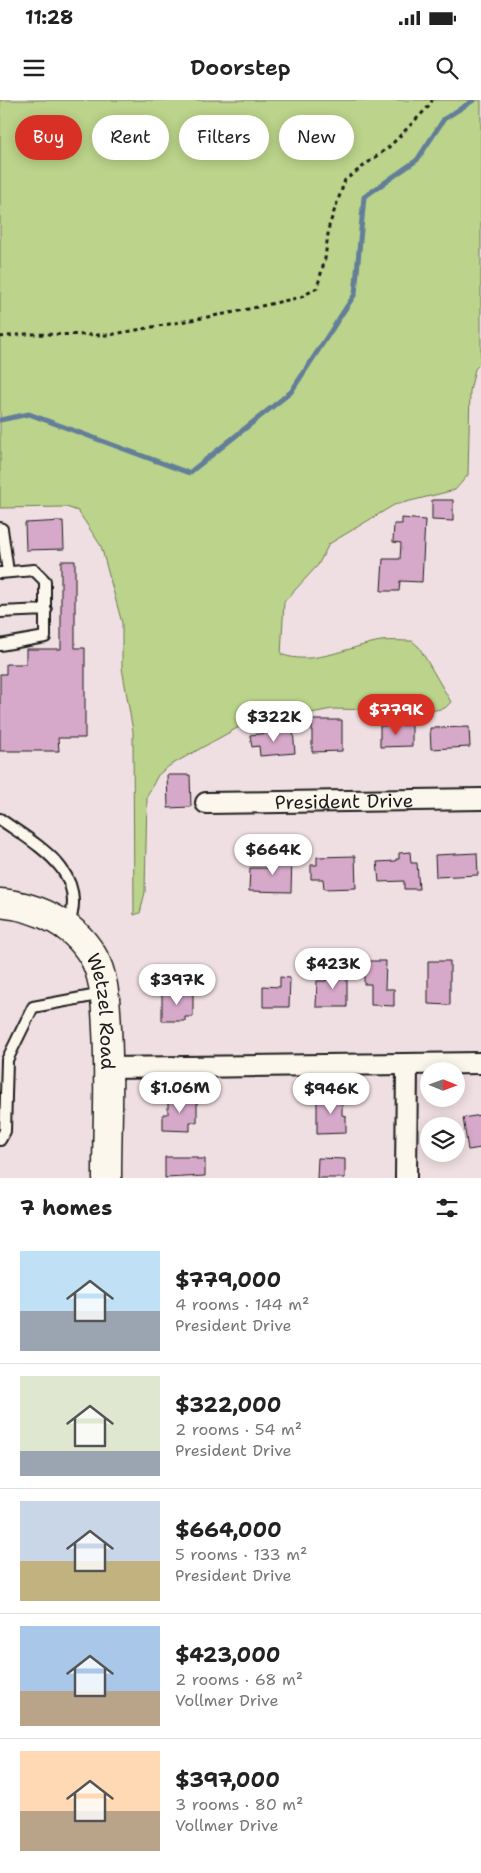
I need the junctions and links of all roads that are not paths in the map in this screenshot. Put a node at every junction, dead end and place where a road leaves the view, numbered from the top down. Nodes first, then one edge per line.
1 (0, 528) edge
2 (4, 573) edge
3 (46, 610) junction
4 (0, 612) edge
5 (0, 645) edge
6 (481, 799) edge
7 (206, 803) dead end
8 (0, 819) edge
9 (0, 903) edge
10 (68, 926) junction
11 (104, 994) junction
12 (481, 1063) edge
13 (407, 1064) junction
14 (108, 1068) junction
15 (0, 1140) edge
16 (107, 1178) edge
17 (406, 1178) edge

1 - 2 lane
2 - 3 lane
3 - 4 lane
3 - 5 lane
6 - 7 street, President Drive
8 - 10 lane
9 - 10 street, Wetzel Road
10 - 11 street, Wetzel Road
11 - 14 street, Wetzel Road
11 - 15 lane
12 - 13 street
13 - 14 street
13 - 17 street
14 - 16 street, Wetzel Road

